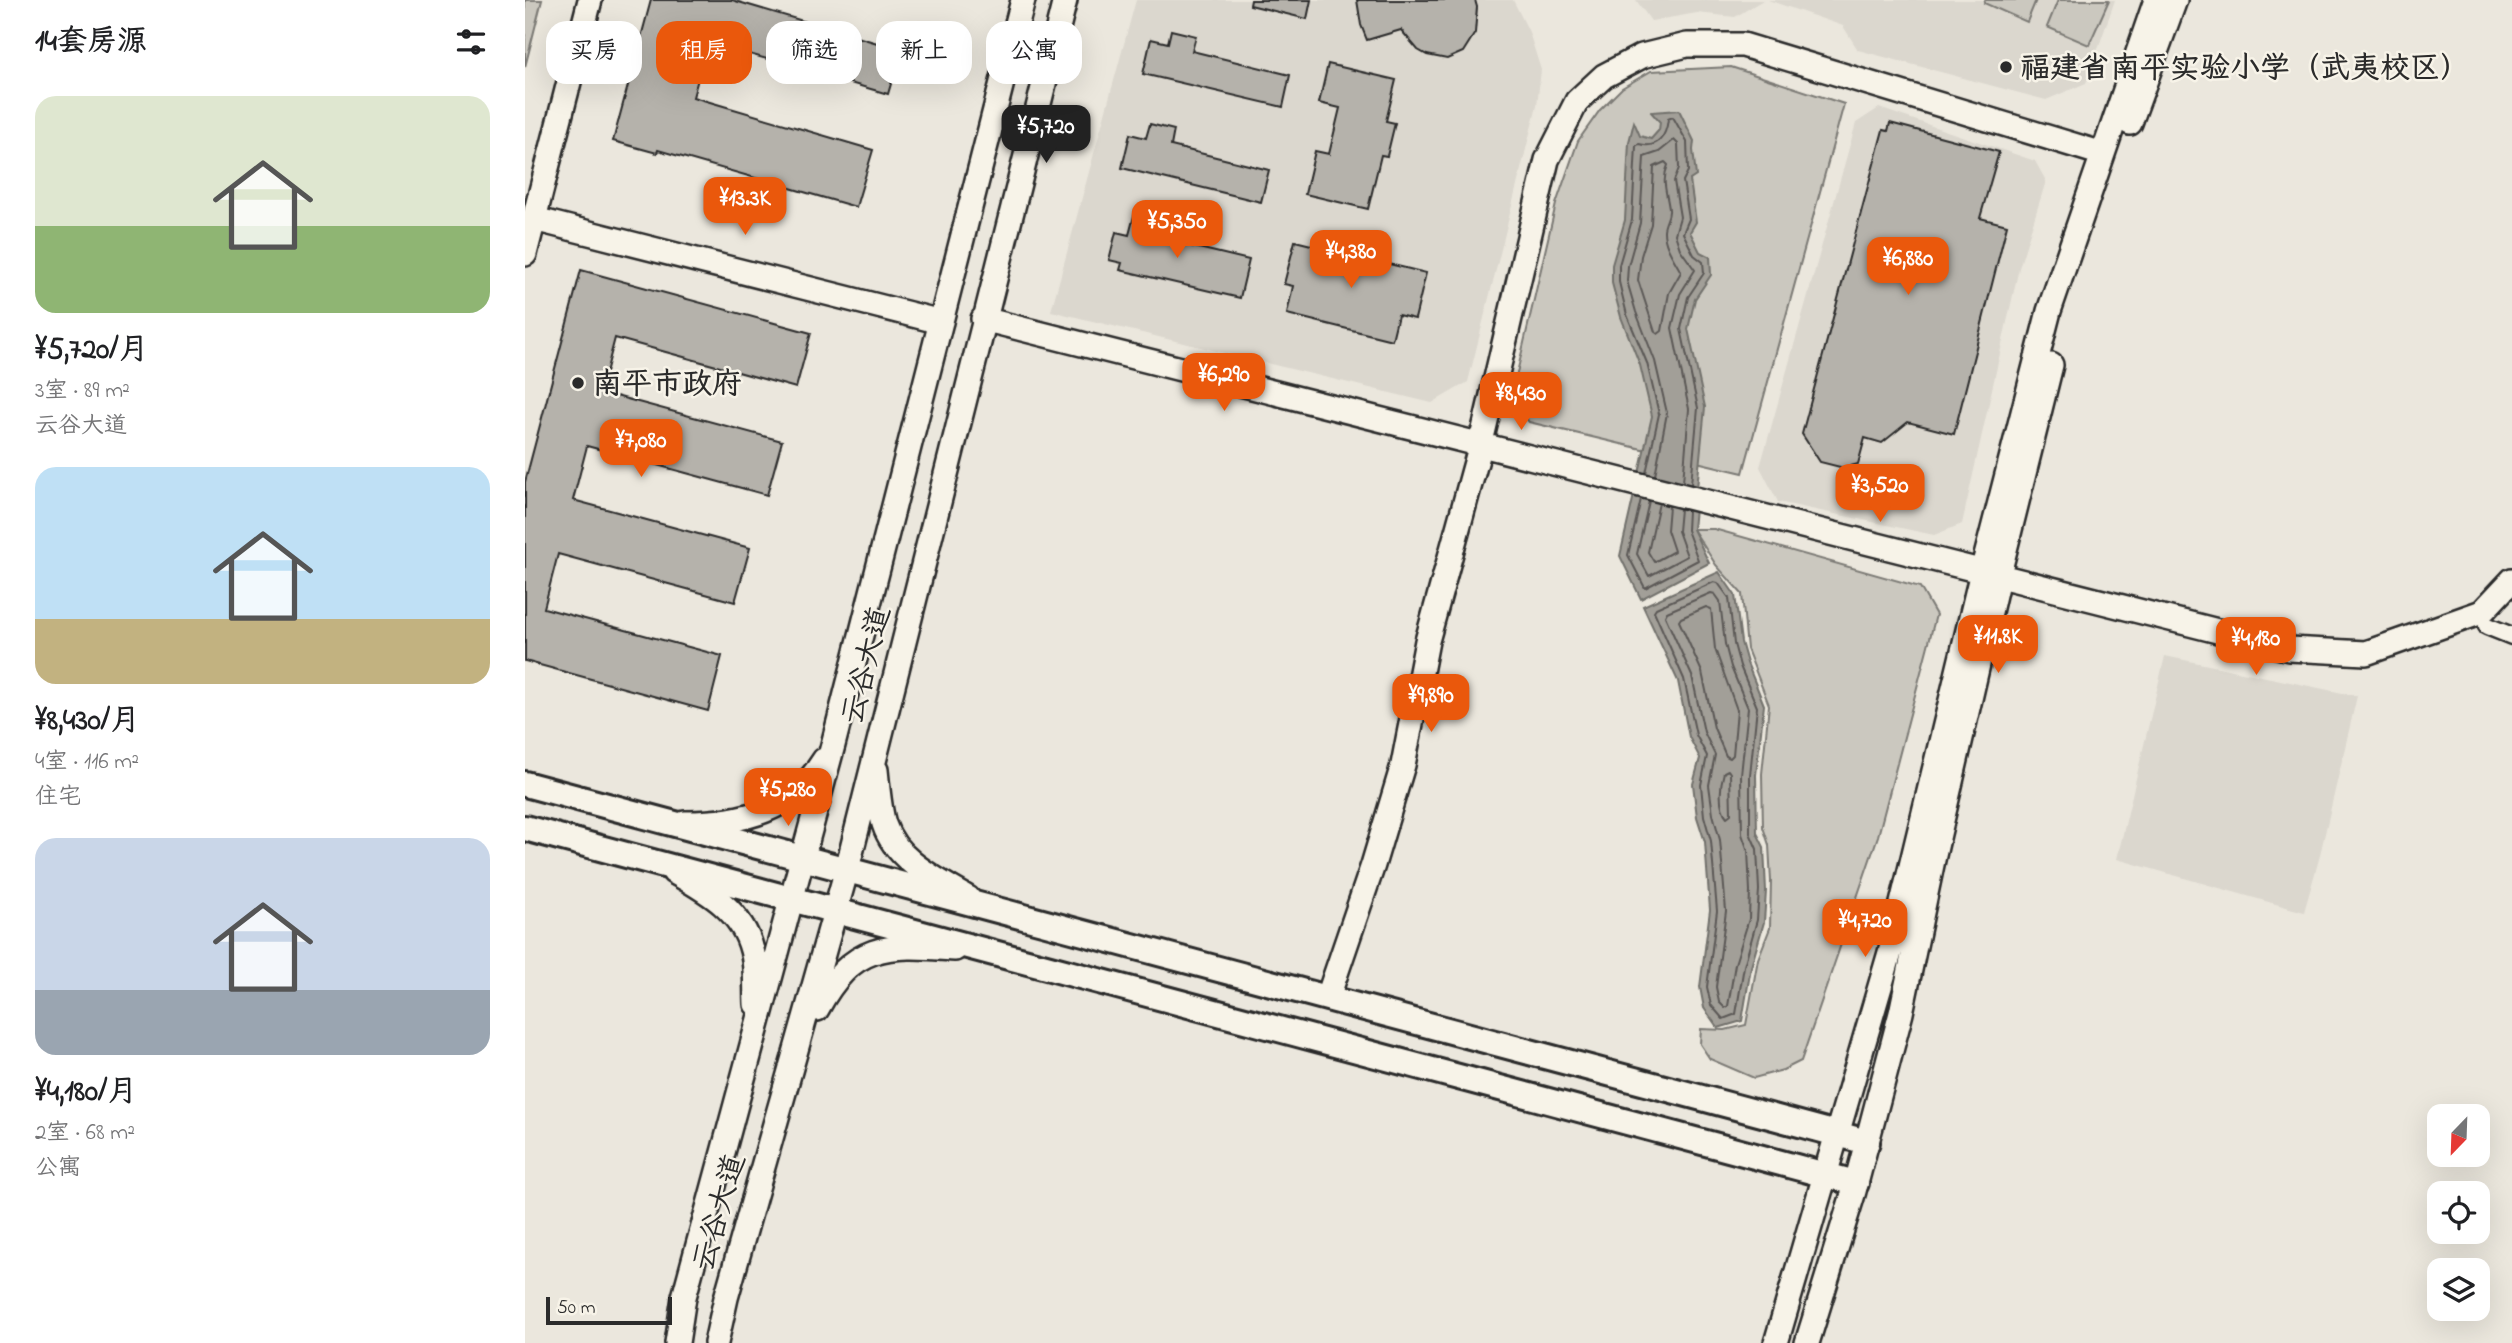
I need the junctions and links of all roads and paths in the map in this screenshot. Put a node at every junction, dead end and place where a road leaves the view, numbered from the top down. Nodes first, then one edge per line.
1 (590, 0) edge
2 (1023, 0) edge
3 (1065, 0) edge
4 (2156, 0) edge
5 (2175, 0) edge
6 (2103, 154) junction
7 (535, 214) junction
8 (525, 254) edge
9 (942, 315) junction
10 (982, 324) junction
11 (1479, 449) junction
12 (1989, 579) junction
13 (2512, 580) edge
14 (2512, 601) edge
15 (2487, 626) junction
16 (2512, 636) edge
17 (833, 745) junction
18 (875, 754) junction
19 (525, 784) edge
20 (675, 823) junction
21 (525, 828) edge
22 (803, 857) junction
23 (659, 864) junction
24 (846, 869) junction
25 (791, 900) junction
26 (982, 906) junction
27 (835, 912) junction
28 (986, 952) junction
29 (1328, 997) junction
30 (756, 1028) junction
31 (800, 1040) junction
32 (1837, 1136) junction
33 (1867, 1142) junction
34 (1825, 1176) junction
35 (1856, 1182) junction
36 (677, 1343) edge
37 (716, 1343) edge
38 (1776, 1343) edge
39 (1807, 1343) edge

1 - 7 main road
2 - 9 main road, 云谷大道
3 - 10 main road, 云谷大道
4 - 6 main road
5 - 12 main road
6 - 11 main road
6 - 12 main road
7 - 8 main road
7 - 9 main road
9 - 17 main road, 云谷大道
10 - 11 main road
10 - 18 main road, 云谷大道
11 - 12 main road
11 - 29 main road
12 - 13 main road
12 - 15 main road
12 - 32 main road
12 - 33 main road
14 - 15 main road
15 - 16 street
17 - 20 main road
17 - 22 main road, 云谷大道
18 - 24 main road, 云谷大道
18 - 26 main road
19 - 20 main road
20 - 22 main road
21 - 23 main road
22 - 24 main road
22 - 25 main road, 云谷大道
23 - 25 main road
23 - 30 main road
24 - 26 main road
24 - 27 main road, 云谷大道
25 - 27 main road
25 - 30 main road, 云谷大道
26 - 29 main road
27 - 28 main road
27 - 31 main road, 云谷大道
28 - 31 main road
28 - 34 main road
29 - 32 main road
30 - 36 main road, 云谷大道
31 - 37 main road, 云谷大道
32 - 33 main road
32 - 34 main road
33 - 35 main road
34 - 35 main road
34 - 38 main road
35 - 39 main road

